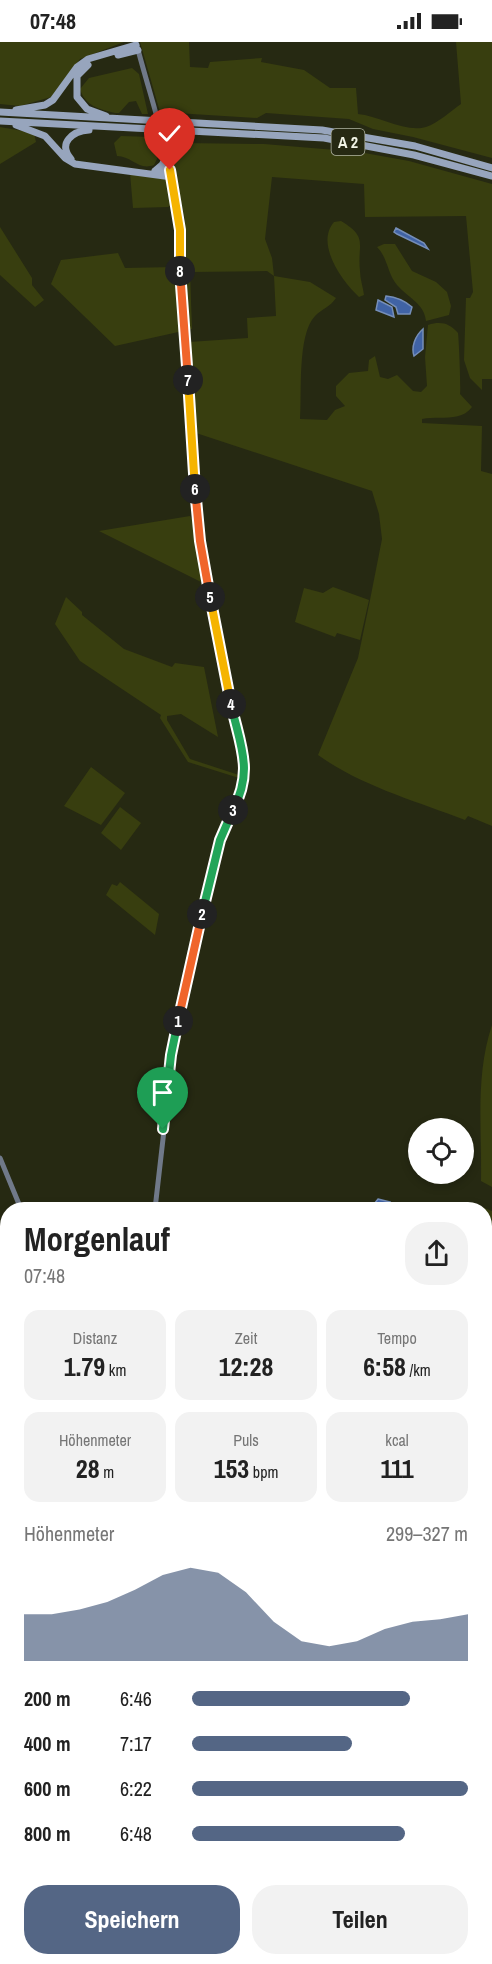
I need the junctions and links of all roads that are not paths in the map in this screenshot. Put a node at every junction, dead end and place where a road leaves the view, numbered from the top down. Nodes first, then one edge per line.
1 (128, 42) edge
2 (137, 46) edge
3 (122, 49) junction
4 (0, 112) edge
5 (117, 119) junction
6 (1, 121) edge
7 (114, 127) junction
8 (167, 156) junction
9 (83, 166) junction
10 (492, 168) edge
11 (155, 171) junction
12 (146, 172) junction
13 (171, 174) junction
14 (492, 176) edge
15 (0, 1158) edge
16 (18, 1202) edge
17 (157, 1202) edge

1 - 3 highway
2 - 3 highway
2 - 5 highway
2 - 8 main road
3 - 4 highway
4 - 5 highway, A 2
5 - 10 highway, A 2
6 - 7 highway, A 2
6 - 9 highway
7 - 9 highway
7 - 14 highway, A 2
8 - 11 highway
8 - 13 main road
9 - 12 highway
11 - 12 highway
11 - 13 highway
12 - 13 highway
13 - 17 main road
15 - 16 main road

